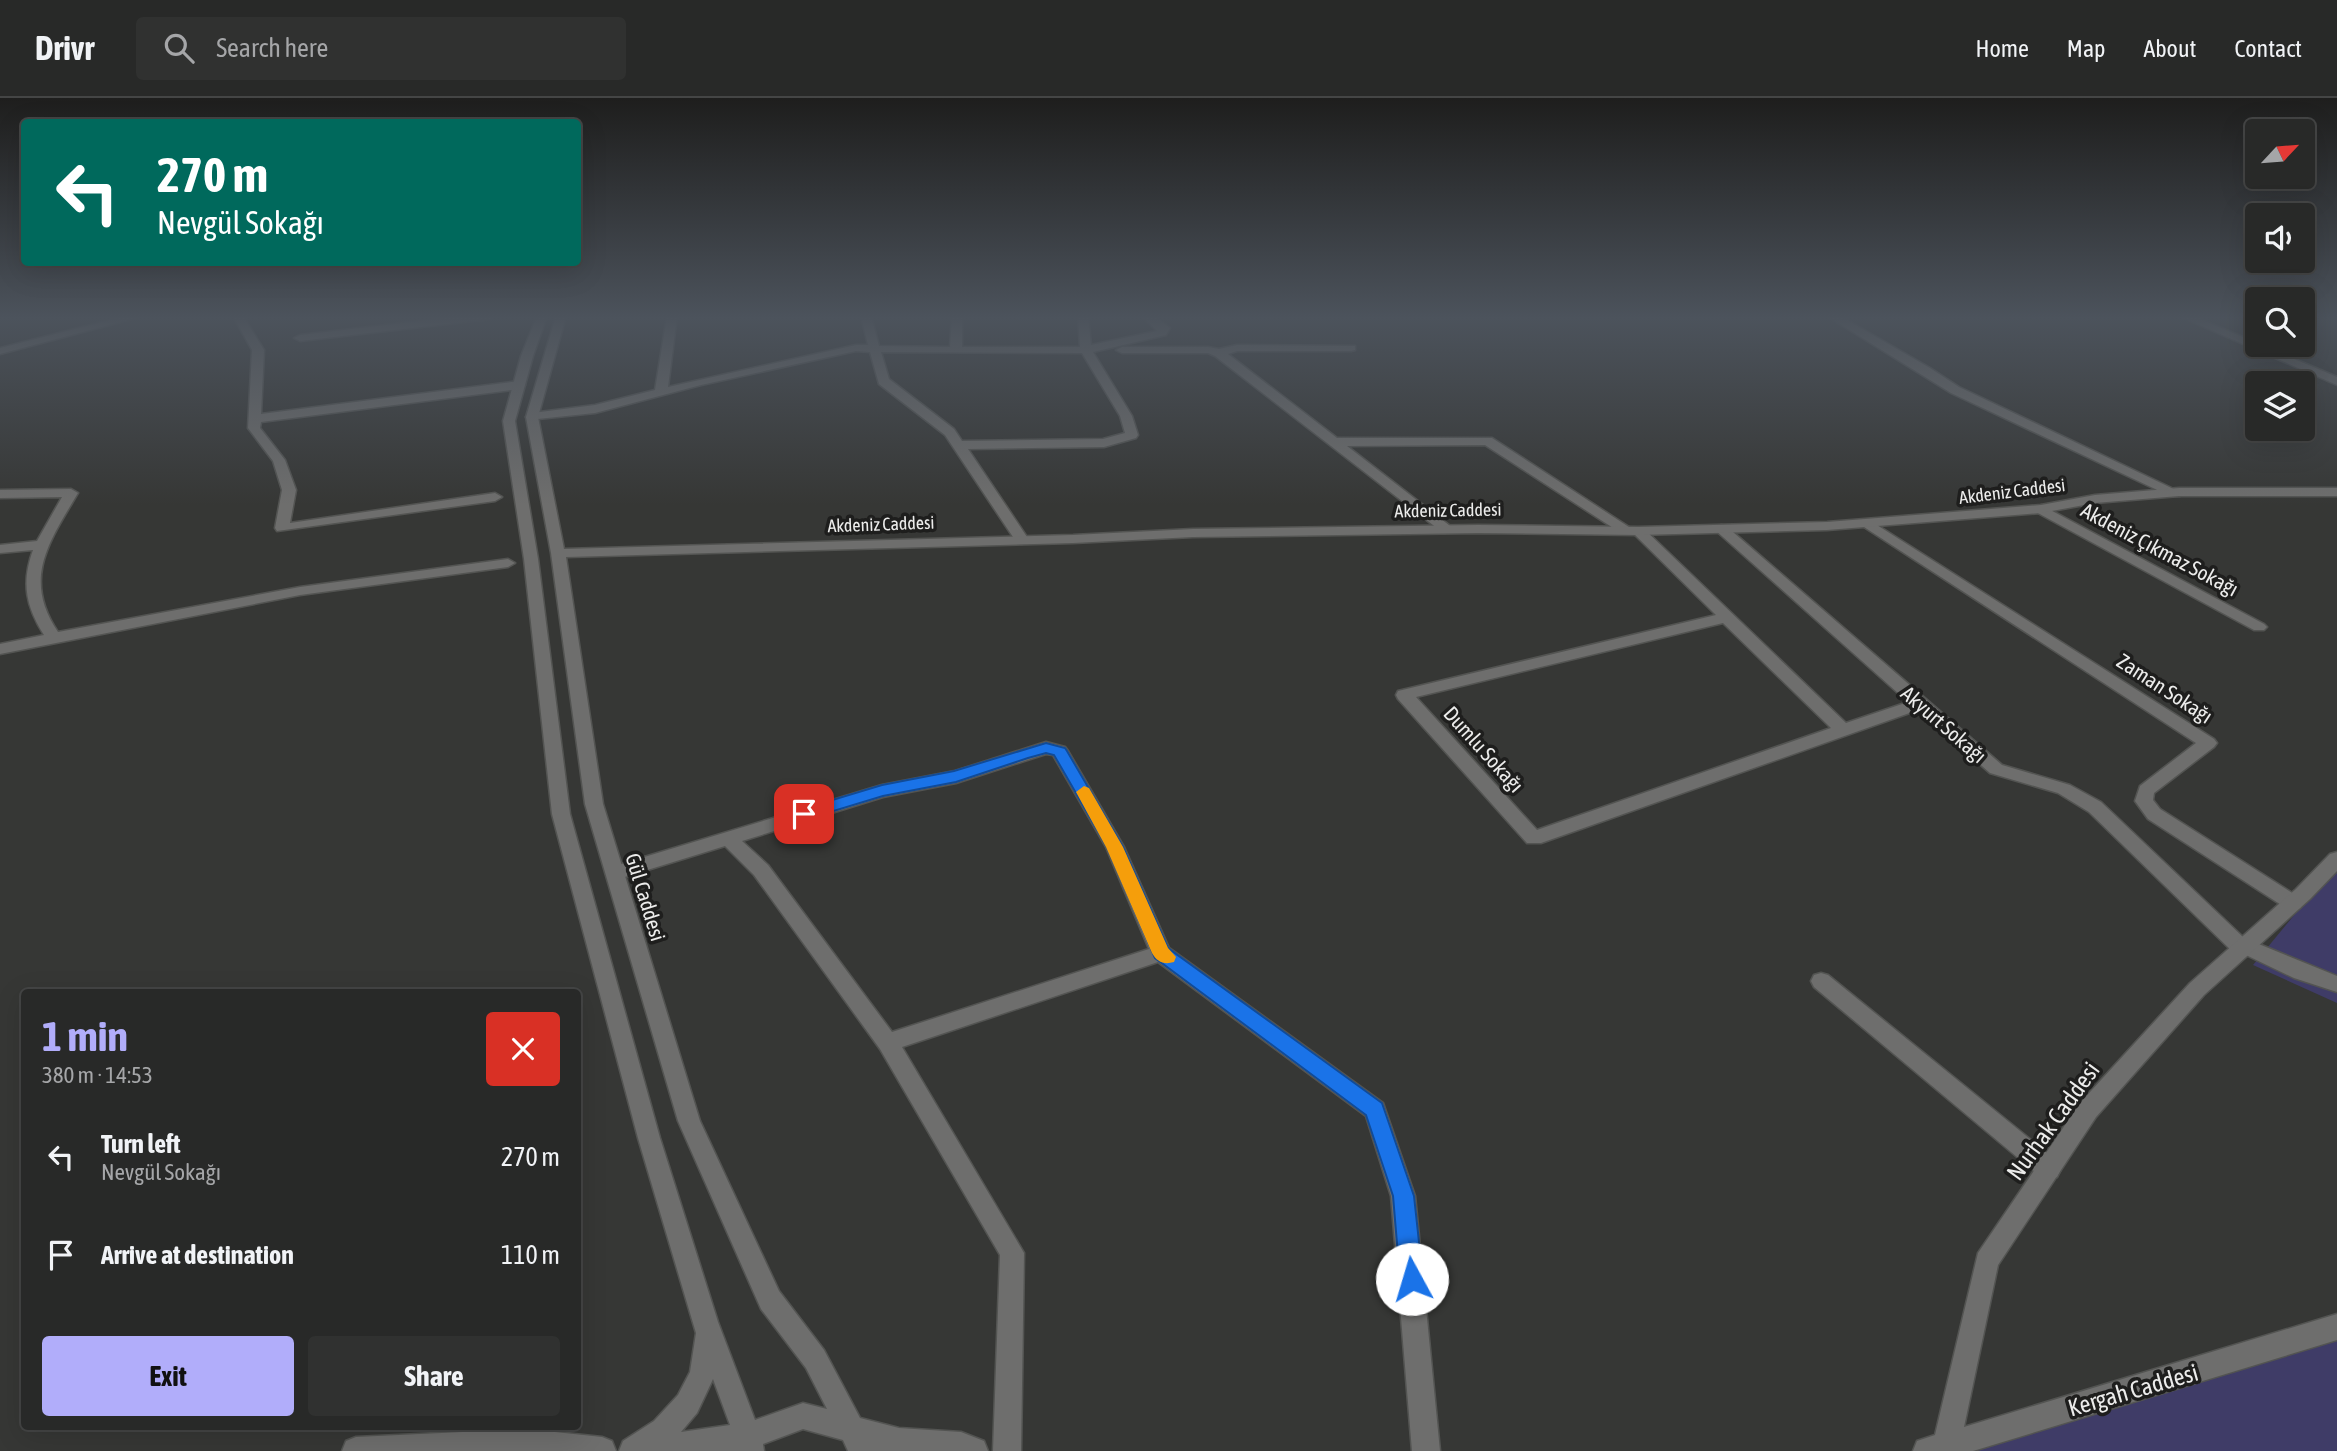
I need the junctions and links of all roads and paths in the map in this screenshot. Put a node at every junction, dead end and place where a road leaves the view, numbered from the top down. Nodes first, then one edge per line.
1 (256, 379) edge
2 (521, 379) edge
3 (542, 379) edge
4 (664, 379) edge
5 (719, 379) edge
6 (883, 379) edge
7 (1104, 379) edge
8 (1252, 379) edge
9 (1939, 379) edge
10 (519, 385) junction
11 (662, 392) junction
12 (532, 417) junction
13 (254, 419) junction
14 (1332, 442) junction
15 (958, 445) junction
16 (2337, 492) edge
17 (2175, 493) junction
18 (0, 494) edge
19 (495, 497) dead end
20 (2041, 509) junction
21 (1869, 524) junction
22 (1447, 529) junction
23 (1632, 530) junction
24 (1721, 530) junction
25 (1023, 540) junction
26 (42, 545) junction
27 (0, 549) edge
28 (558, 553) junction
29 (508, 563) dead end
30 (1727, 617) junction
31 (2259, 627) dead end
32 (54, 638) junction
33 (0, 649) edge
34 (1922, 703) junction
35 (1843, 730) junction
36 (727, 837) junction
37 (2337, 859) edge
38 (615, 873) junction
39 (2293, 903) junction
40 (2244, 946) junction
41 (1161, 953) junction
42 (1821, 981) dead end
43 (2337, 984) edge
44 (888, 1043) junction
45 (2049, 1169) junction
46 (705, 1322) junction
47 (2337, 1326) edge
48 (858, 1440) edge
49 (749, 1444) edge
50 (466, 1447) edge
51 (1941, 1449) edge
52 (356, 1451) edge
53 (602, 1451) edge
54 (633, 1451) edge
55 (646, 1451) edge
56 (974, 1451) edge
57 (1007, 1451) edge
58 (1426, 1451) edge

1 - 13 street
2 - 10 street
3 - 12 street, Gül Caddesi
4 - 11 street
5 - 11 street
6 - 15 street
7 - 15 street
8 - 14 street
9 - 17 street
10 - 13 street
10 - 46 street
11 - 12 street
12 - 28 street, Gül Caddesi
13 - 19 street
14 - 22 street
14 - 23 street
15 - 25 street
16 - 17 street, Akdeniz Caddesi
17 - 20 street, Akdeniz Caddesi
18 - 26 street
20 - 21 street, Akdeniz Caddesi
20 - 31 street, Akdeniz Çıkmaz Sokağı
21 - 24 street, Akdeniz Caddesi
21 - 39 street, Zaman Sokağı
22 - 23 street, Akdeniz Caddesi
22 - 25 street, Akdeniz Caddesi
23 - 24 street, Akdeniz Caddesi
23 - 30 street
24 - 34 street, Akyurt Sokağı
25 - 28 street, Akdeniz Caddesi
26 - 27 street
26 - 32 street
28 - 38 street, Gül Caddesi
29 - 32 street
30 - 35 street
30 - 35 street, Dumlu Sokağı
32 - 33 street
34 - 35 street, Dumlu Sokağı
34 - 40 street, Akyurt Sokağı
36 - 38 street
36 - 41 street
36 - 44 street
37 - 39 street, Nurhak Caddesi
38 - 48 street, Gül Caddesi
39 - 40 street, Nurhak Caddesi
40 - 43 street, Akyurt Sokağı
40 - 45 street, Nurhak Caddesi
41 - 44 street
41 - 58 street
42 - 45 street
44 - 57 street
45 - 51 street, Nurhak Caddesi
46 - 49 street
46 - 54 street
47 - 51 street, Kergah Caddesi
48 - 49 street
48 - 56 street
49 - 55 street
50 - 52 street
50 - 53 street

